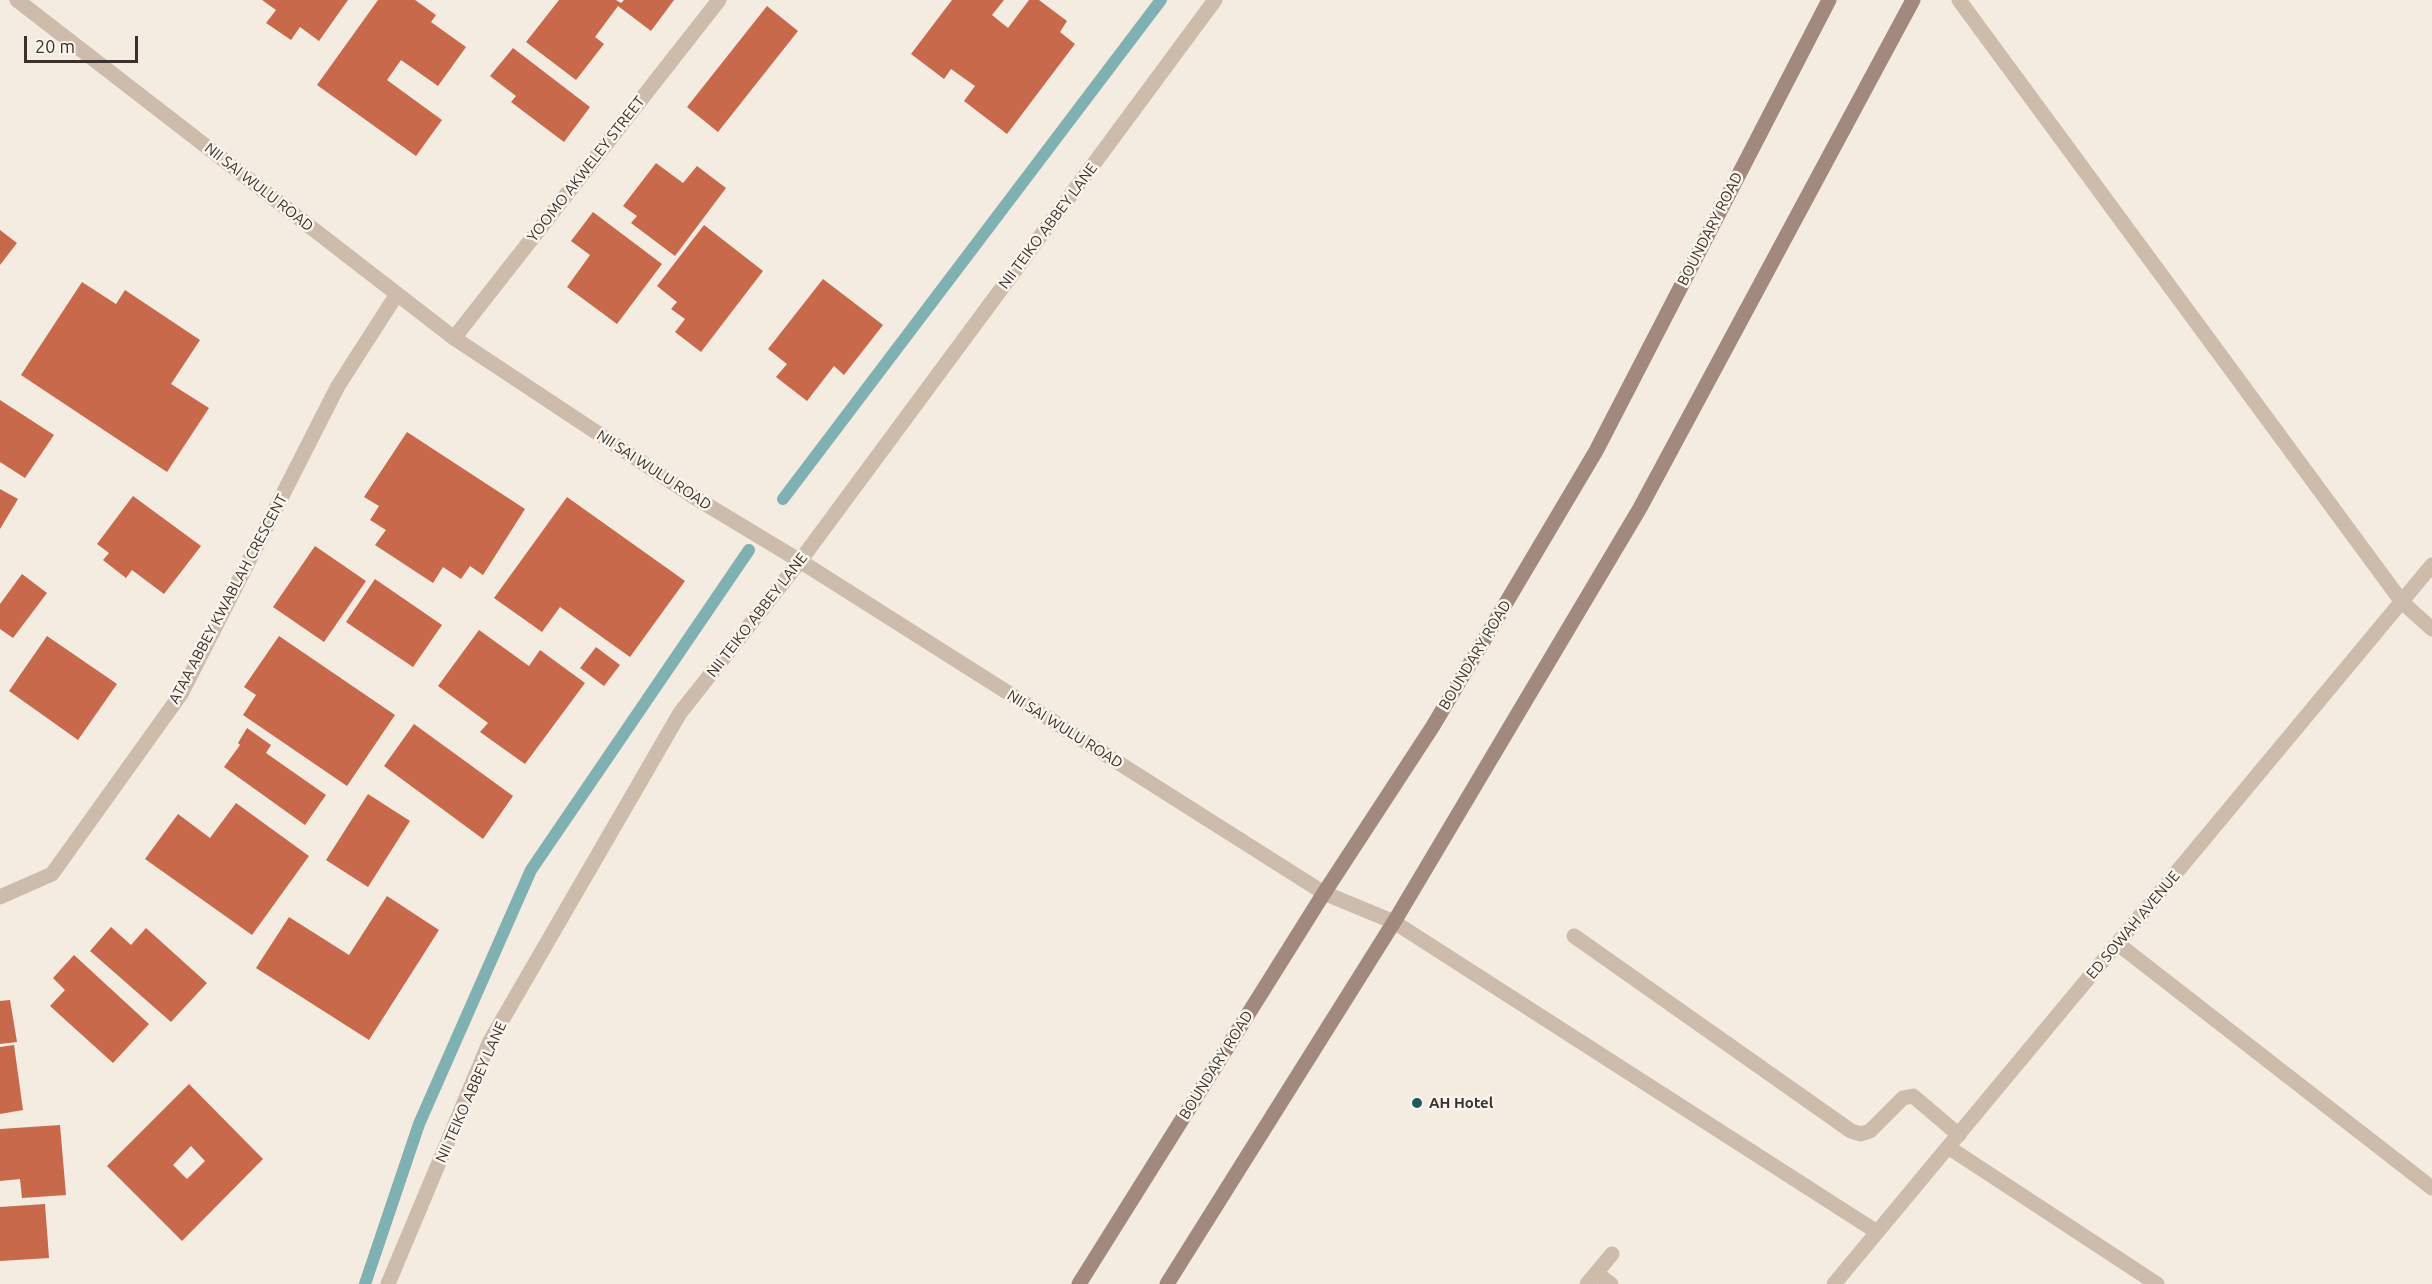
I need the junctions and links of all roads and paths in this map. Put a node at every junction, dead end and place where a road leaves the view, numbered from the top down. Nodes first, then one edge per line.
1 (17, 0) edge
2 (718, 0) edge
3 (1215, 0) edge
4 (1829, 0) edge
5 (1913, 0) edge
6 (1959, 0) edge
7 (397, 294) junction
8 (454, 338) junction
9 (800, 561) junction
10 (2432, 565) edge
11 (2402, 602) junction
12 (2432, 629) edge
13 (1324, 893) junction
14 (0, 897) edge
15 (1394, 922) junction
16 (1574, 936) dead end
17 (2118, 944) junction
18 (1959, 1135) junction
19 (1948, 1147) junction
20 (2432, 1188) edge
21 (1877, 1232) junction
22 (1612, 1254) dead end
23 (1592, 1278) edge
24 (388, 1284) edge
25 (1078, 1284) edge
26 (1167, 1284) edge
27 (1611, 1284) edge
28 (1834, 1284) edge
29 (2157, 1284) edge

1 - 7 street, NII SAI WULU ROAD
2 - 8 street, YOOMO AKWELEY STREET
3 - 9 street, NII TEIKO ABBEY LANE
4 - 13 main road, BOUNDARY ROAD
5 - 15 main road
6 - 11 street
7 - 8 street, NII SAI WULU ROAD
7 - 14 street, ATAA ABBEY KWABLAH CRESCENT
8 - 9 street, NII SAI WULU ROAD
9 - 13 street, NII SAI WULU ROAD
9 - 24 street, NII TEIKO ABBEY LANE
10 - 11 street, ED SOWAH AVENUE
11 - 12 street
11 - 17 street, ED SOWAH AVENUE
13 - 15 street, NII SAI WULU ROAD
13 - 25 main road, BOUNDARY ROAD
15 - 21 street, NII SAI WULU ROAD
15 - 26 main road
16 - 18 street
17 - 18 street, ED SOWAH AVENUE
17 - 20 street
18 - 19 street, ED SOWAH AVENUE
19 - 21 street, ED SOWAH AVENUE
19 - 29 street
21 - 28 street, ED SOWAH AVENUE
22 - 23 street
23 - 27 street

